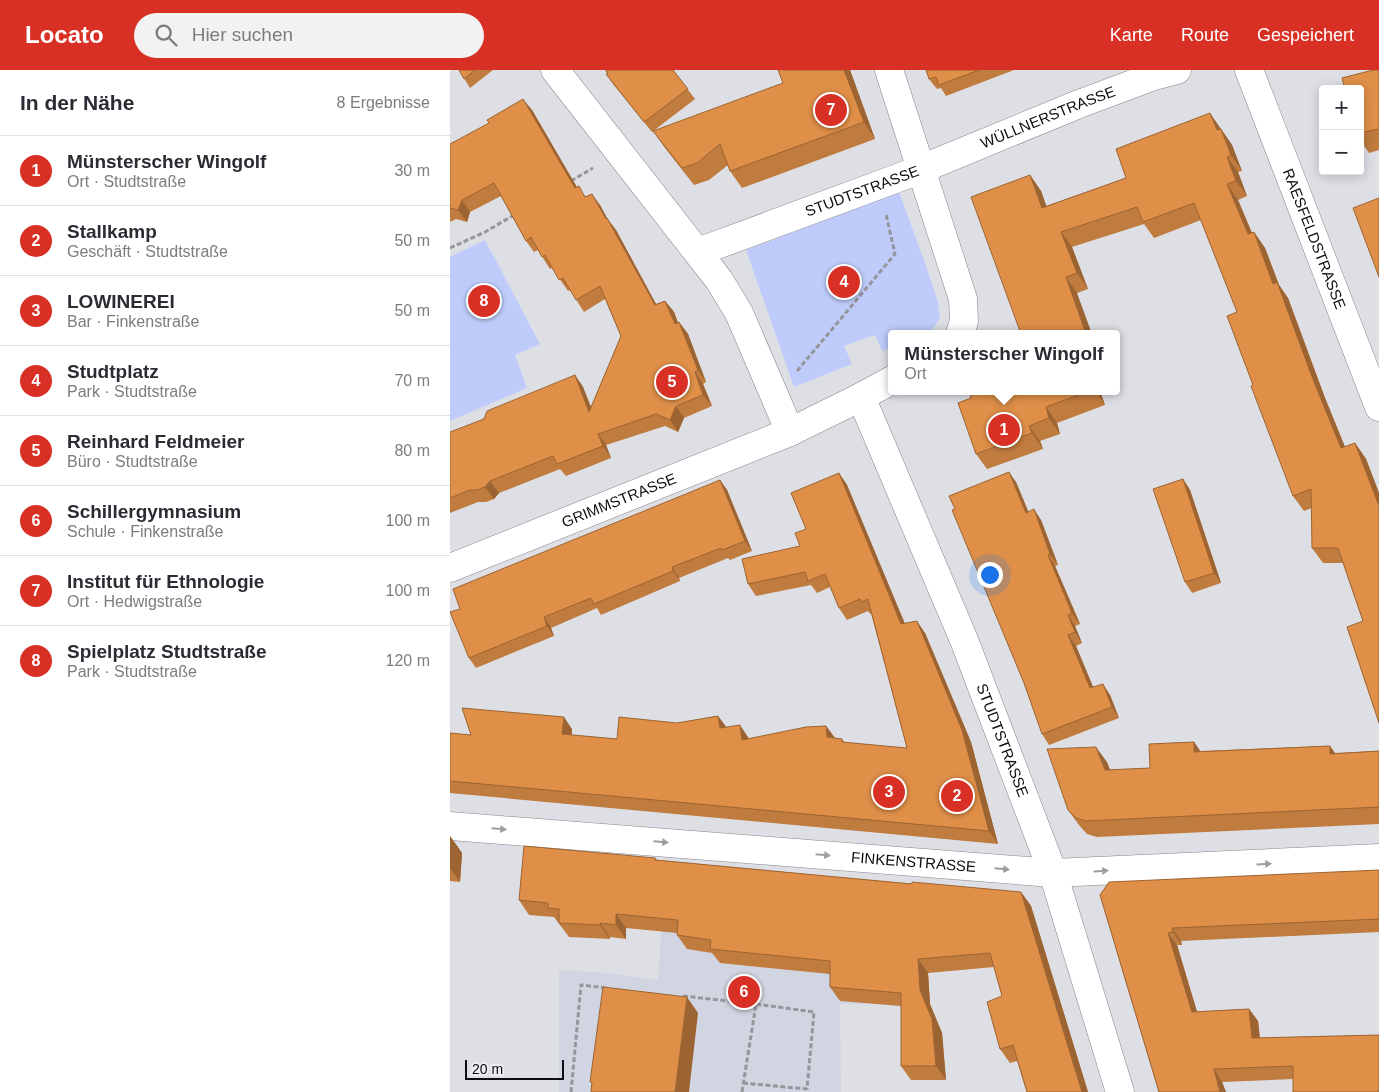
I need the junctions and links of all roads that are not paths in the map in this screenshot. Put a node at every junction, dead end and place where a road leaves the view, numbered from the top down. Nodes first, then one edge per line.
1 (554, 70) edge
2 (889, 70) edge
3 (1177, 70) edge
4 (1249, 70) edge
5 (922, 170) junction
6 (698, 252) junction
7 (961, 330) edge
8 (888, 382) edge
9 (861, 397) junction
10 (1379, 407) edge
11 (790, 432) junction
12 (450, 568) edge
13 (450, 826) edge
14 (1379, 858) edge
15 (1053, 873) junction
16 (1120, 1092) edge

1 - 6 street
2 - 5 street
3 - 5 street, WÜLLNERSTRASSE
4 - 10 street, RAESFELDSTRASSE
5 - 6 street, STUDTSTRASSE
5 - 7 street, STUDTSTRASSE
6 - 11 street
8 - 9 street
9 - 11 street
9 - 15 street, STUDTSTRASSE
11 - 12 street, GRIMMSTRASSE
13 -> 15 street, FINKENSTRASSE
15 -> 14 street, FINKENSTRASSE
15 - 16 street, STUDTSTRASSE

